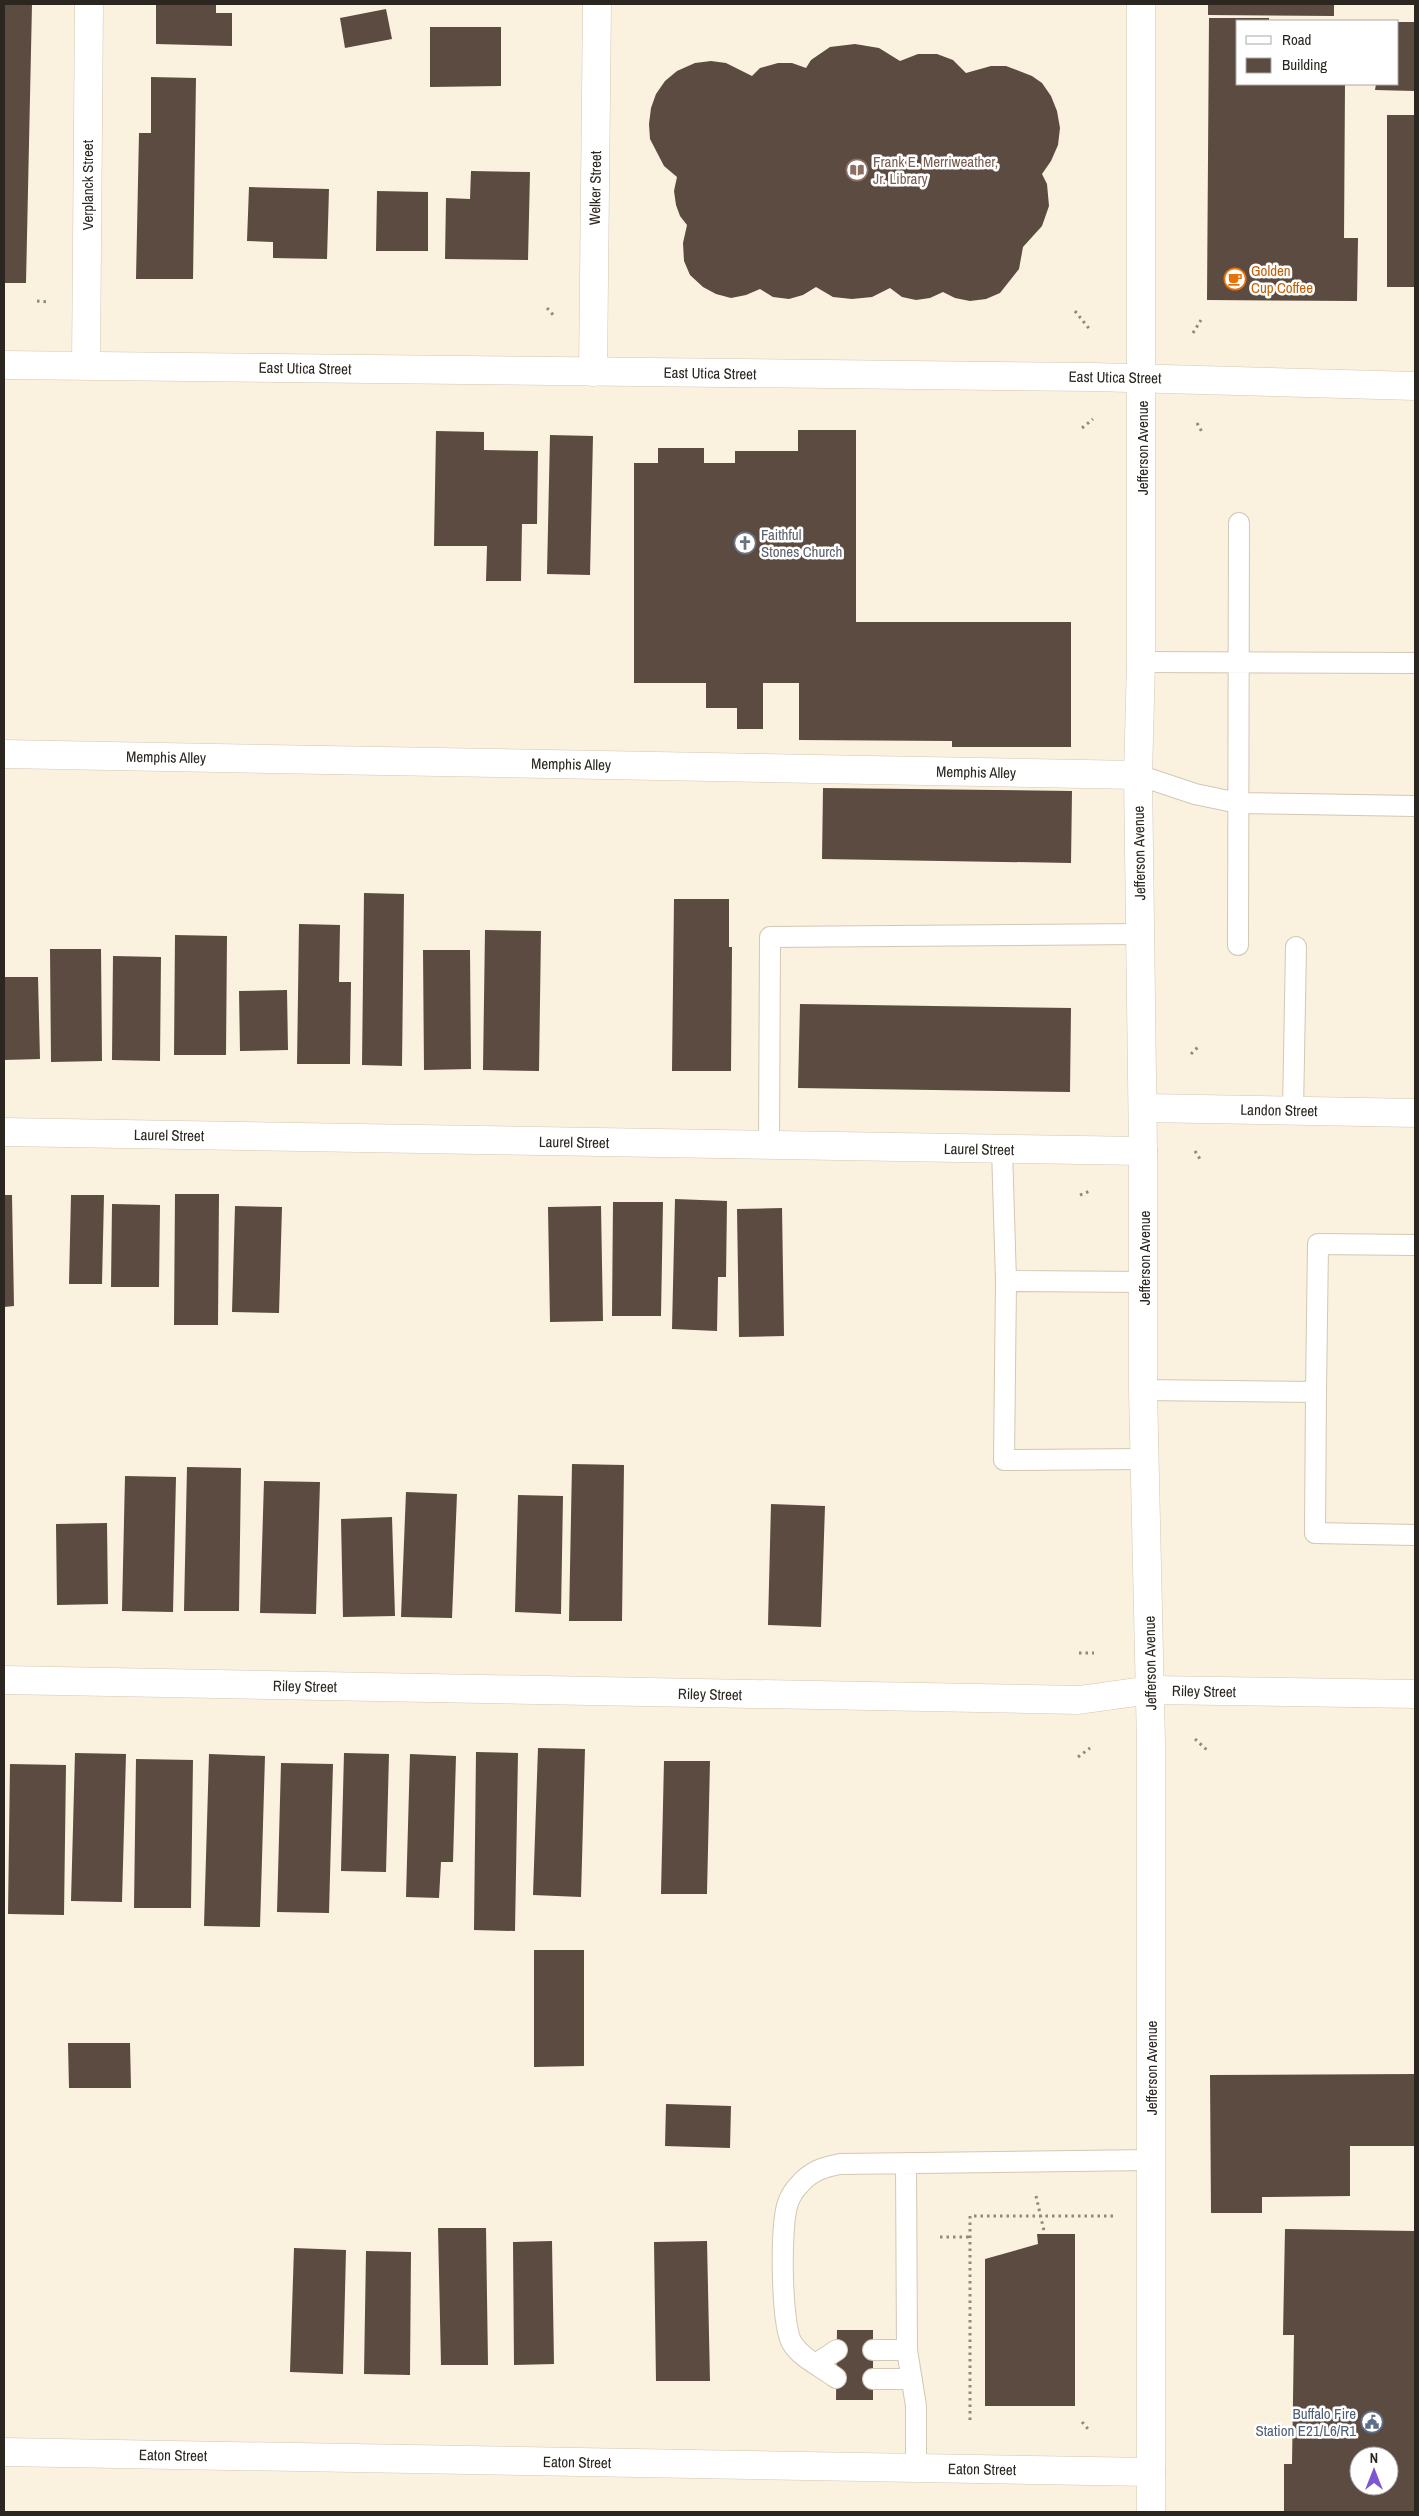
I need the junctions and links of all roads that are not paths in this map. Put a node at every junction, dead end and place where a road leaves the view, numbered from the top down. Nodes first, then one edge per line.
1 (89, 4) edge
2 (597, 4) edge
3 (1141, 4) edge
4 (4, 365) edge
5 (86, 365) junction
6 (593, 372) junction
7 (1142, 378) junction
8 (1415, 386) edge
9 (1239, 523) dead end
10 (1141, 662) junction
11 (1240, 662) junction
12 (1415, 663) edge
13 (4, 754) edge
14 (1138, 775) junction
15 (1238, 803) junction
16 (1415, 806) edge
17 (1141, 934) junction
18 (1238, 945) dead end
19 (1296, 946) dead end
20 (1143, 1108) junction
21 (1293, 1111) junction
22 (1415, 1113) edge
23 (4, 1132) edge
24 (769, 1145) junction
25 (1002, 1149) junction
26 (1143, 1151) junction
27 (1415, 1245) edge
28 (1006, 1280) junction
29 (1144, 1282) junction
30 (1143, 1390) junction
31 (1316, 1392) junction
32 (1145, 1459) junction
33 (1415, 1535) edge
34 (4, 1680) edge
35 (1151, 1690) junction
36 (1415, 1694) edge
37 (1151, 2160) junction
38 (906, 2163) junction
39 (837, 2350) dead end
40 (873, 2350) dead end
41 (908, 2350) junction
42 (817, 2363) junction
43 (836, 2378) dead end
44 (873, 2379) dead end
45 (912, 2379) junction
46 (4, 2452) edge
47 (916, 2468) junction
48 (1151, 2472) junction
49 (1151, 2512) edge

1 - 5 street, Verplanck Street
2 - 6 street, Welker Street
3 - 7 street, Jefferson Avenue
4 - 5 street, East Utica Street
5 - 6 street, East Utica Street
6 - 7 street, East Utica Street
7 - 8 street, East Utica Street
7 - 10 street, Jefferson Avenue
9 - 11 lane
10 - 11 lane
10 - 14 street, Jefferson Avenue
11 - 12 lane
11 - 15 lane
13 - 14 street, Memphis Alley
14 - 15 lane
14 - 17 street, Jefferson Avenue
15 - 16 lane
15 - 18 lane
17 - 20 street, Jefferson Avenue
17 - 24 lane
19 - 21 lane
20 - 21 street, Landon Street
20 - 26 street, Jefferson Avenue
21 - 22 street, Landon Street
23 - 24 street, Laurel Street
24 - 25 street, Laurel Street
25 - 26 street, Laurel Street
25 - 28 lane
26 - 29 street, Jefferson Avenue
27 - 31 lane
28 - 29 lane
28 - 32 lane
29 - 30 street, Jefferson Avenue
30 - 31 lane
30 - 32 street, Jefferson Avenue
31 - 33 lane
32 - 35 street, Jefferson Avenue
34 - 35 street, Riley Street
35 - 36 street, Riley Street
35 - 37 street, Jefferson Avenue
37 - 38 lane
37 - 48 street, Jefferson Avenue
38 - 41 lane
38 - 42 lane
39 - 42 lane
40 - 41 lane
41 - 45 lane
42 - 43 lane
44 - 45 lane
45 - 47 lane
46 - 47 street, Eaton Street
47 - 48 street, Eaton Street
48 - 49 street, Jefferson Avenue

